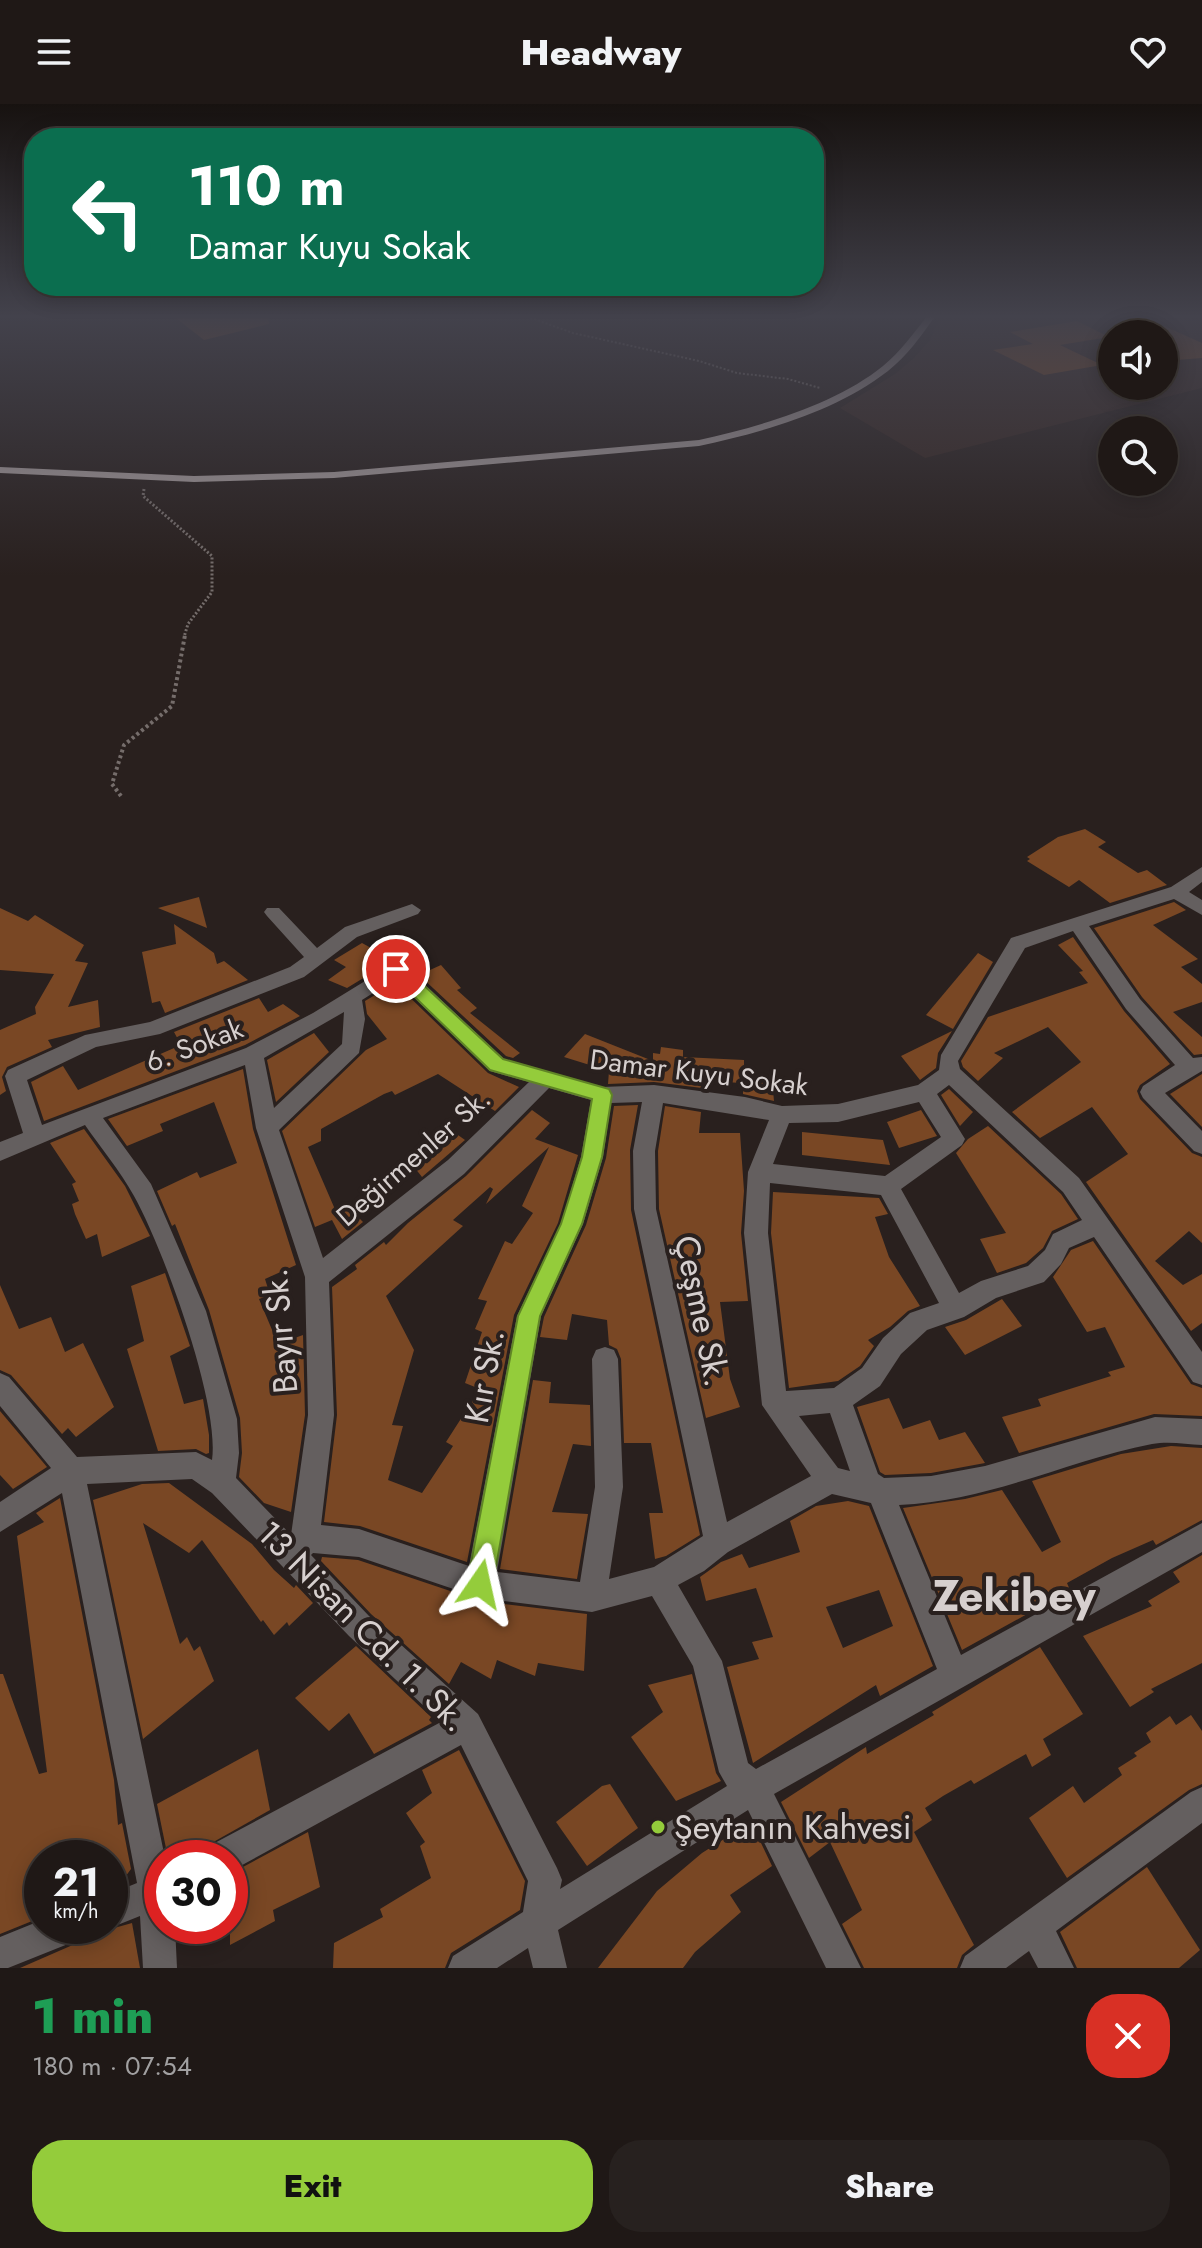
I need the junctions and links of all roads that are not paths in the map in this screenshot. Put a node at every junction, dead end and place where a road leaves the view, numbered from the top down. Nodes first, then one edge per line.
1 (828, 402) edge
2 (0, 470) edge
3 (1202, 873) edge
4 (1177, 892) junction
5 (1202, 909) edge
6 (412, 910) dead end
7 (273, 912) dead end
8 (1078, 924) junction
9 (314, 956) junction
10 (396, 969) joint
11 (352, 997) junction
12 (253, 1054) junction
13 (1195, 1065) edge
14 (950, 1073) junction
15 (8, 1076) edge
16 (545, 1079) junction
17 (924, 1092) junction
18 (654, 1093) junction
19 (602, 1095) junction
20 (89, 1114) junction
21 (782, 1115) junction
22 (267, 1128) junction
23 (35, 1136) junction
24 (1202, 1145) edge
25 (0, 1152) edge
26 (759, 1172) junction
27 (888, 1186) junction
28 (1097, 1224) junction
29 (317, 1277) junction
30 (955, 1309) junction
31 (605, 1359) dead end
32 (1202, 1373) edge
33 (0, 1386) edge
34 (838, 1400) junction
35 (775, 1405) junction
36 (1202, 1432) edge
37 (71, 1471) junction
38 (830, 1480) junction
39 (222, 1483) junction
40 (880, 1492) junction
41 (0, 1518) edge
42 (1202, 1537) edge
43 (718, 1542) junction
44 (299, 1547) junction
45 (659, 1580) junction
46 (480, 1584) junction
47 (592, 1598) junction
48 (954, 1674) junction
49 (467, 1725) junction
50 (754, 1788) junction
51 (1202, 1803) edge
52 (148, 1840) edge
53 (248, 1843) edge
54 (539, 1921) junction
55 (1035, 1927) junction
56 (25, 1944) edge
57 (160, 1944) edge
58 (0, 1954) edge
59 (160, 1968) edge
60 (465, 1968) edge
61 (550, 1968) edge
62 (844, 1968) edge
63 (977, 1968) edge
64 (1057, 1968) edge

1 - 2 main road
3 - 4 street
4 - 5 street
4 - 8 street
6 - 9 street
7 - 9 street
8 - 13 street
8 - 14 street
9 - 15 street
10 - 11 street, 6. Sokak
10 - 16 street, Damar Kuyu Sokak
11 - 12 street, 6. Sokak
11 - 22 street
12 - 20 street, 6. Sokak
12 - 22 street, Bayır Sk.
13 - 24 street
14 - 17 street, Damar Kuyu Sokak
14 - 28 street
15 - 23 street
16 - 19 street, Damar Kuyu Sokak
16 - 29 street, Değirmenler Sk.
17 - 21 street, Damar Kuyu Sokak
17 - 27 street
18 - 19 street, Damar Kuyu Sokak
18 - 21 street, Damar Kuyu Sokak
18 - 43 street, Çeşme Sk.
19 - 46 street, Kır Sk.
20 - 23 street, 6. Sokak
20 - 39 street
21 - 26 street
22 - 29 street, Bayır Sk.
23 - 25 street, 6. Sokak
26 - 27 street
26 - 35 street
27 - 30 street
28 - 30 street
28 - 32 street
29 - 44 street, Bayır Sk.
30 - 34 street
31 - 47 street
33 - 37 street
34 - 35 street
34 - 40 street
35 - 38 street
36 - 40 street
37 - 39 street, 13 Nisan Cd. 1. Sk.
37 - 41 street
37 - 52 street
38 - 40 street
38 - 43 street
39 - 44 street, 13 Nisan Cd. 1. Sk.
40 - 48 street
42 - 48 street
43 - 45 street
44 - 46 street
44 - 49 street, 13 Nisan Cd. 1. Sk.
45 - 47 street
45 - 50 street
46 - 47 street
48 - 50 street
49 - 53 street
49 - 54 street, 13 Nisan Cd. 1. Sk.
50 - 54 street
50 - 62 street
51 - 55 street
54 - 60 street
54 - 61 street, 13 Nisan Cd. 1. Sk.
55 - 63 street
55 - 64 street
56 - 58 street
57 - 59 street

